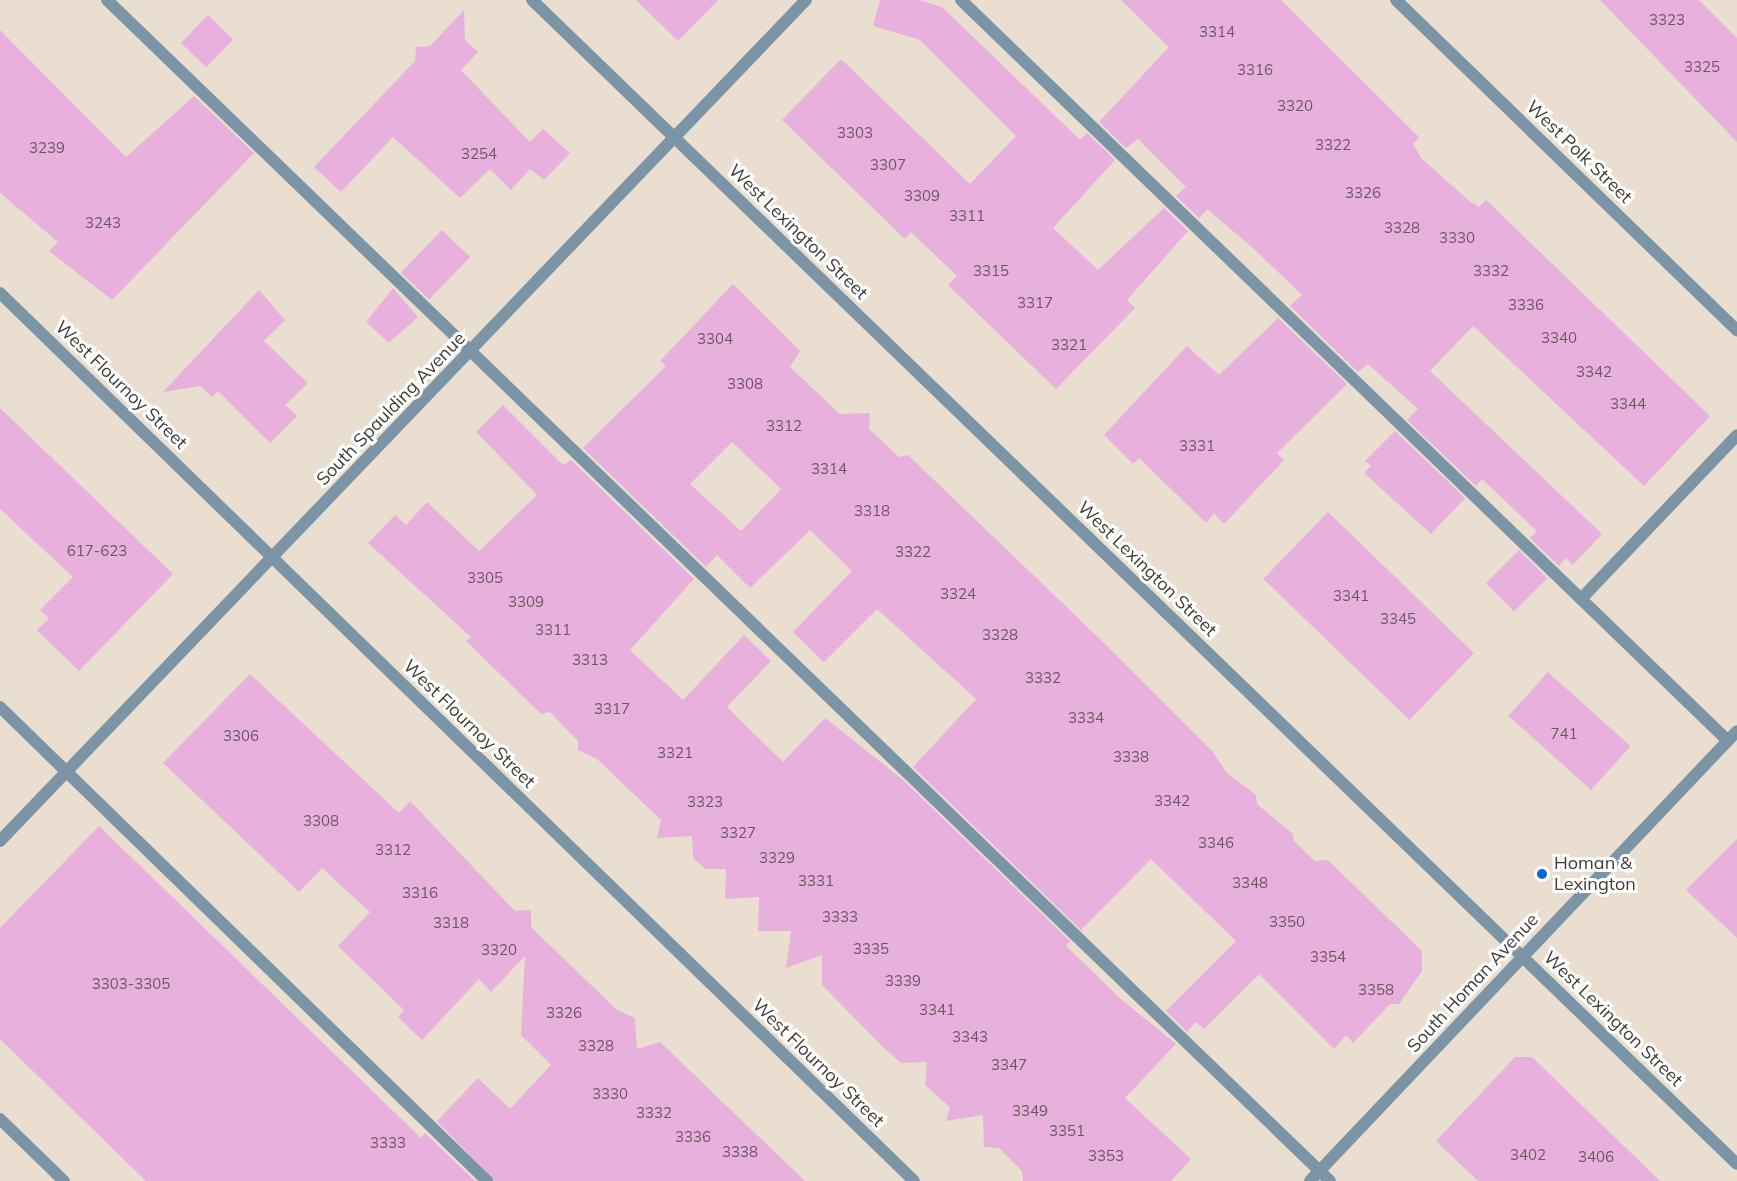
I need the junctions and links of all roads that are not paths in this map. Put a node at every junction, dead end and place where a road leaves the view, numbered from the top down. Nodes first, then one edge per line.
1 (107, 0) edge
2 (532, 0) edge
3 (806, 0) edge
4 (962, 0) edge
5 (1396, 0) edge
6 (675, 138) junction
7 (0, 293) edge
8 (1737, 331) edge
9 (471, 351) junction
10 (1737, 435) edge
11 (273, 559) junction
12 (1581, 599) junction
13 (0, 707) edge
14 (1737, 731) edge
15 (1728, 741) junction
16 (67, 772) junction
17 (0, 841) edge
18 (1523, 957) junction
19 (0, 1119) edge
20 (1737, 1164) edge
21 (1320, 1171) junction
22 (64, 1181) edge
23 (487, 1181) edge
24 (914, 1181) edge
25 (1310, 1181) edge
26 (1330, 1181) edge

1 - 9 street
2 - 6 street, West Lexington Street
3 - 6 street, South Spaulding Avenue
4 - 12 street
5 - 8 street, West Polk Street
6 - 9 street, South Spaulding Avenue
6 - 18 street, West Lexington Street
7 - 11 street, West Flournoy Street
9 - 11 street, South Spaulding Avenue
9 - 21 street
10 - 12 street
11 - 16 street, South Spaulding Avenue
11 - 24 street, West Flournoy Street
12 - 15 street
13 - 16 street
14 - 15 street, South Homan Avenue
15 - 18 street, South Homan Avenue
16 - 17 street, South Spaulding Avenue
16 - 23 street
18 - 20 street, West Lexington Street
18 - 21 street, South Homan Avenue
19 - 22 street
21 - 25 street, South Homan Avenue
21 - 26 street

